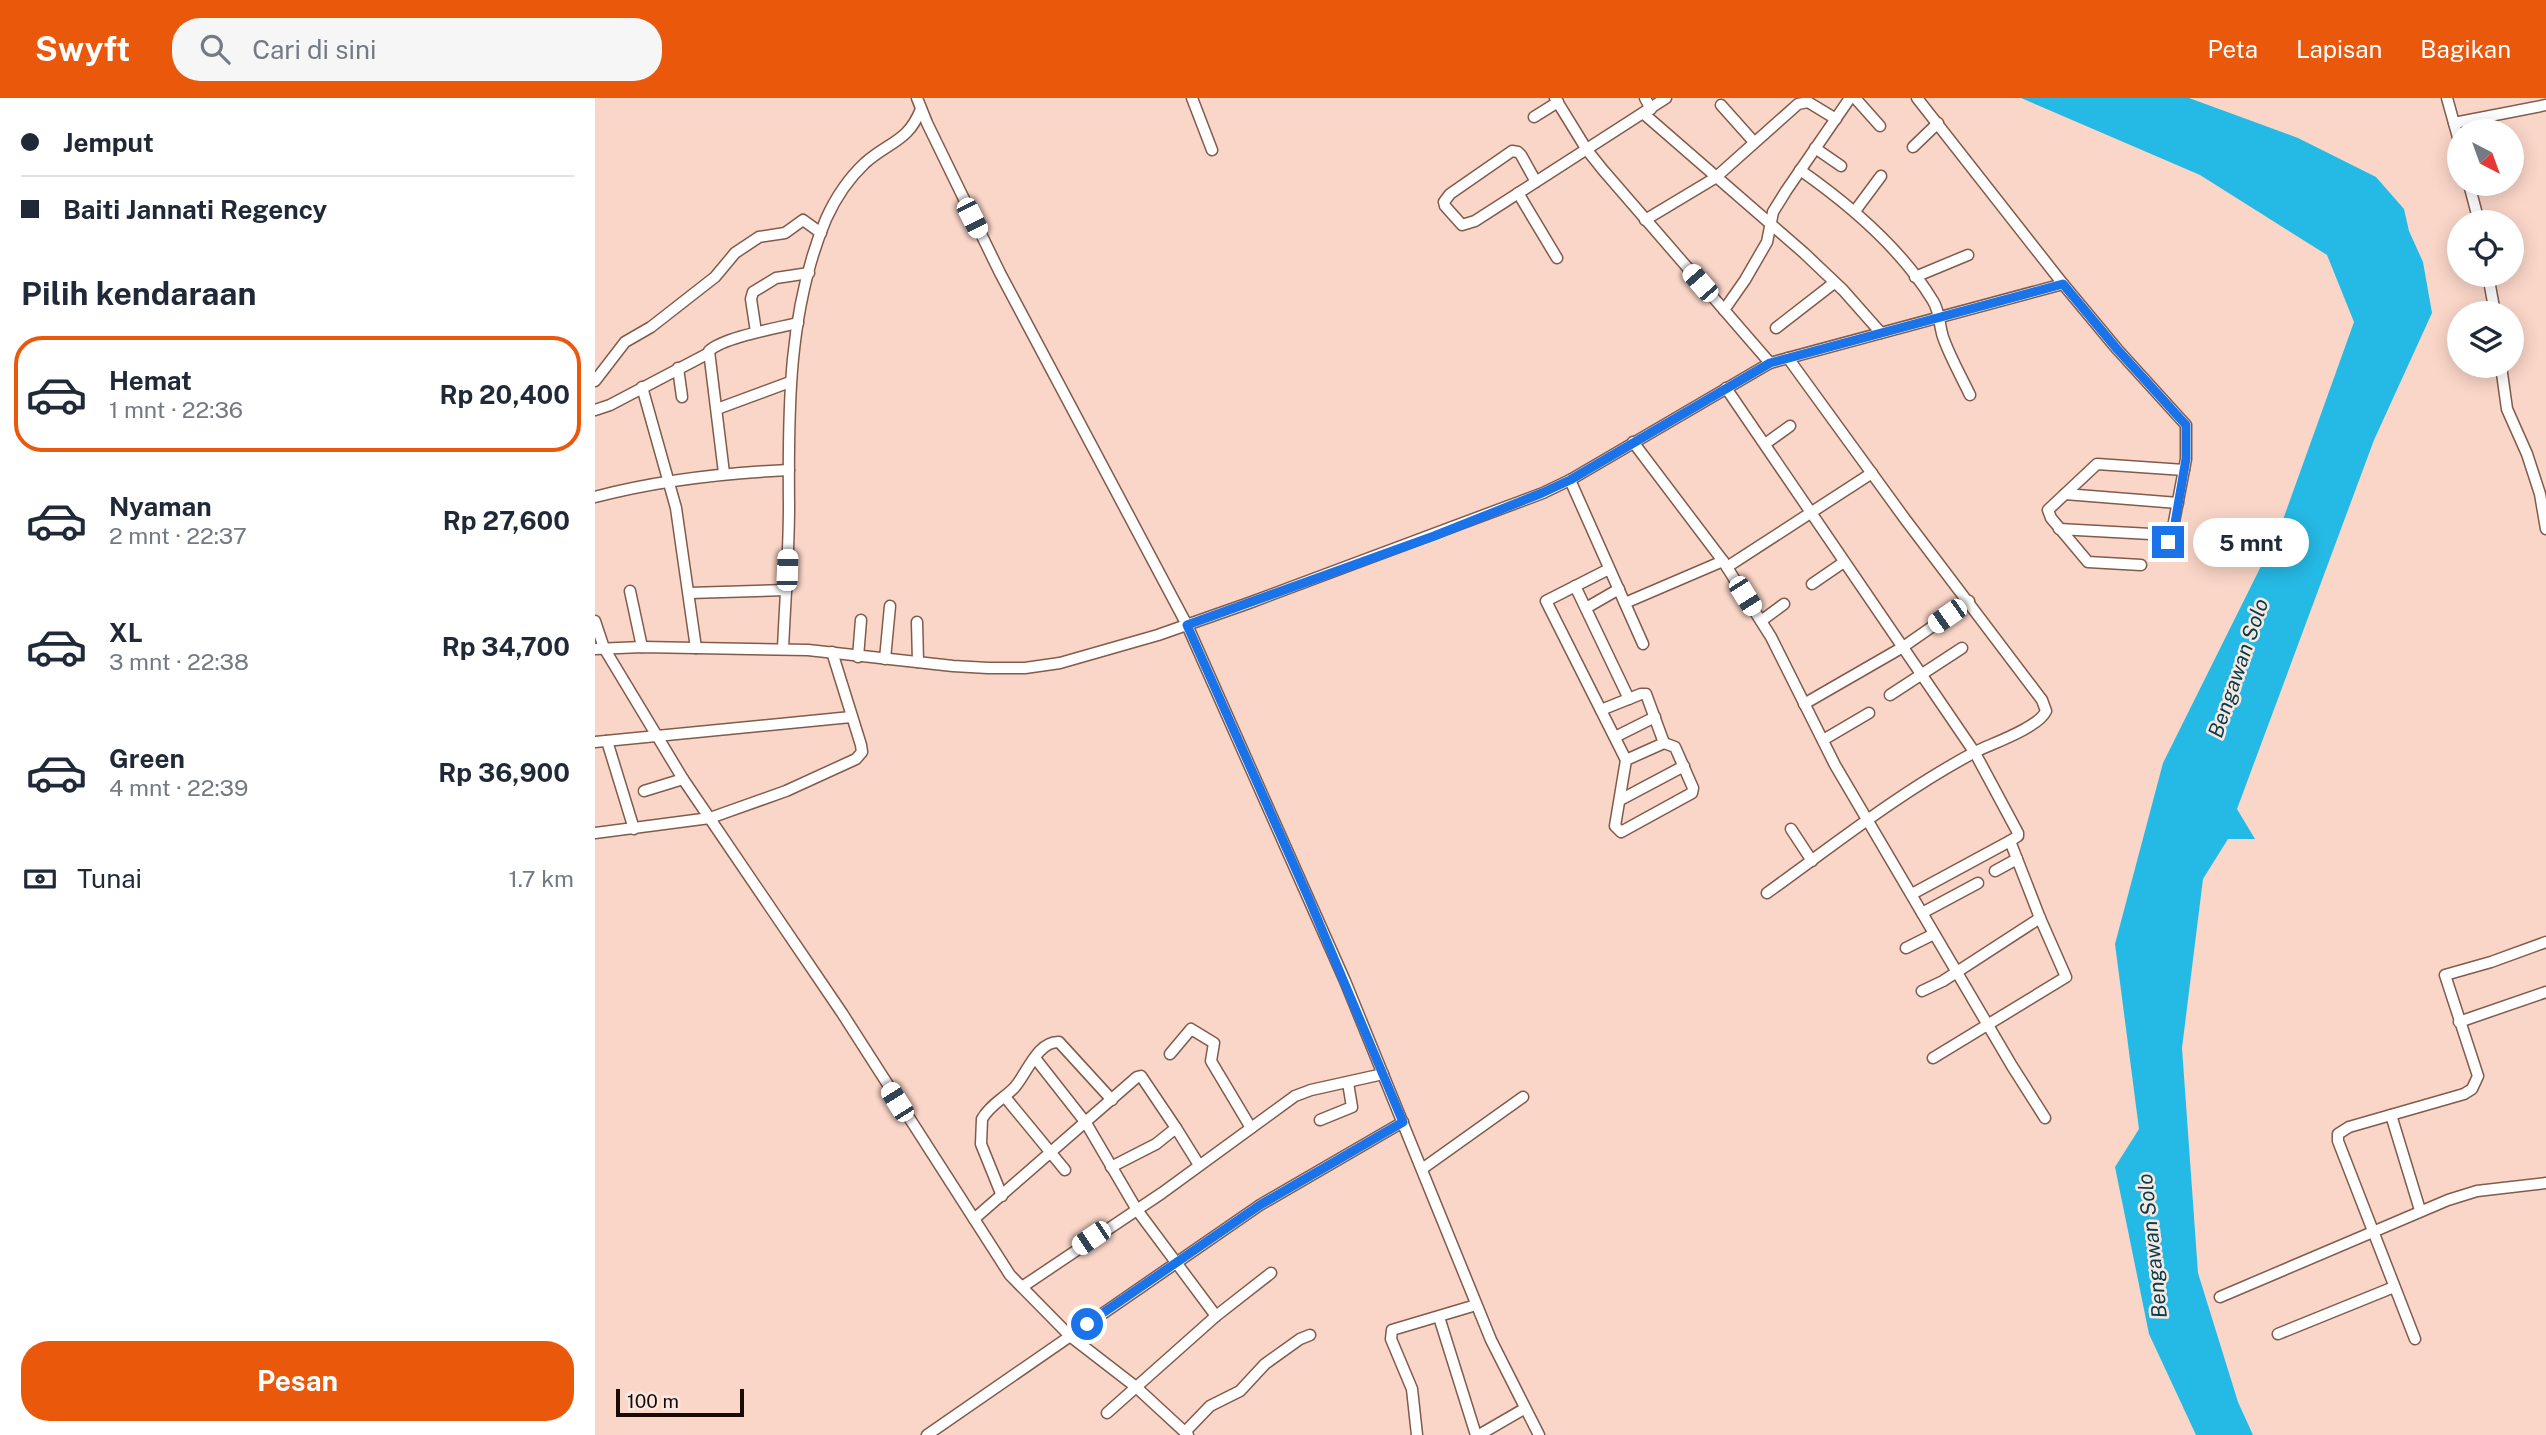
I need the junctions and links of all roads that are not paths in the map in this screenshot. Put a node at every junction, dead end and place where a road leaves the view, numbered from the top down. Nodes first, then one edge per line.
1 (917, 98) edge
2 (1192, 98) edge
3 (1645, 98) edge
4 (1666, 98) edge
5 (1850, 98) edge
6 (1855, 98) edge
7 (1917, 98) edge
8 (2447, 98) edge
9 (1556, 100) edge
10 (1721, 105) dead end
11 (2546, 105) edge
12 (921, 109) junction
13 (1648, 111) junction
14 (1534, 117) dead end
15 (1836, 118) junction
16 (2453, 119) edge
17 (2474, 119) edge
18 (1938, 123) junction
19 (1880, 126) dead end
20 (909, 132) junction
21 (931, 132) junction
22 (1754, 142) junction
23 (1913, 147) dead end
24 (1815, 148) junction
25 (1212, 150) dead end
26 (1587, 150) junction
27 (1841, 166) dead end
28 (1800, 170) junction
29 (1881, 176) dead end
30 (1715, 178) junction
31 (1535, 182) junction
32 (1518, 193) junction
33 (1855, 211) junction
34 (1645, 220) junction
35 (1772, 224) junction
36 (821, 233) junction
37 (1968, 255) dead end
38 (1557, 258) dead end
39 (809, 273) junction
40 (1915, 277) junction
41 (1834, 283) junction
42 (2063, 284) junction
43 (1724, 310) junction
44 (1940, 318) junction
45 (798, 323) junction
46 (1776, 328) dead end
47 (756, 332) junction
48 (1881, 332) junction
49 (709, 353) junction
50 (1788, 358) junction
51 (1770, 363) junction
52 (678, 368) junction
53 (2503, 378) edge
54 (595, 381) edge
55 (790, 382) junction
56 (642, 387) junction
57 (1726, 388) junction
58 (1970, 395) dead end
59 (682, 397) dead end
60 (595, 410) edge
61 (717, 410) junction
62 (1790, 426) dead end
63 (1633, 442) junction
64 (1765, 444) junction
65 (2185, 465) junction
66 (789, 470) junction
67 (724, 473) junction
68 (1871, 473) junction
69 (1570, 480) junction
70 (670, 481) junction
71 (2064, 494) junction
72 (595, 497) edge
73 (2178, 503) junction
74 (1811, 512) junction
75 (2059, 528) junction
76 (2546, 529) edge
77 (1844, 562) junction
78 (1725, 564) junction
79 (2141, 565) dead end
80 (1609, 569) junction
81 (1812, 584) dead end
82 (1576, 586) junction
83 (1619, 589) junction
84 (786, 590) junction
85 (630, 592) dead end
86 (689, 593) junction
87 (1969, 601) junction
88 (1625, 603) junction
89 (1784, 604) dead end
90 (890, 606) dead end
91 (1586, 608) junction
92 (861, 620) dead end
93 (595, 621) edge
94 (1761, 621) junction
95 (917, 622) dead end
96 (1187, 625) junction
97 (1643, 644) dead end
98 (642, 647) junction
99 (1903, 647) junction
100 (599, 648) edge
101 (696, 648) junction
102 (1962, 648) dead end
103 (783, 649) junction
104 (832, 652) junction
105 (858, 657) junction
106 (884, 659) junction
107 (918, 662) junction
108 (1922, 673) junction
109 (1890, 695) dead end
110 (1629, 699) junction
111 (1804, 704) junction
112 (1601, 710) junction
113 (1868, 713) dead end
114 (851, 717) junction
115 (1655, 717) junction
116 (656, 736) junction
117 (1615, 737) junction
118 (1823, 740) junction
119 (607, 741) junction
120 (595, 742) edge
121 (1664, 743) junction
122 (1975, 753) junction
123 (1626, 760) junction
124 (1684, 766) junction
125 (683, 779) junction
126 (644, 792) dead end
127 (1620, 800) junction
128 (710, 818) junction
129 (1868, 820) junction
130 (634, 829) junction
131 (1791, 829) dead end
132 (595, 834) edge
133 (2010, 841) junction
134 (2017, 859) junction
135 (1812, 861) junction
136 (1995, 871) dead end
137 (1978, 883) dead end
138 (1767, 893) dead end
139 (1912, 894) junction
140 (1922, 913) junction
141 (2040, 918) junction
142 (1934, 934) junction
143 (2546, 942) edge
144 (1906, 948) dead end
145 (1957, 970) junction
146 (1921, 991) dead end
147 (2546, 992) edge
148 (2459, 1022) junction
149 (1988, 1024) junction
150 (1170, 1055) dead end
151 (1035, 1058) junction
152 (1933, 1058) dead end
153 (1383, 1074) junction
154 (1348, 1083) junction
155 (1005, 1097) junction
156 (1523, 1097) dead end
157 (1112, 1100) junction
158 (2391, 1115) junction
159 (2045, 1118) dead end
160 (1320, 1120) dead end
161 (1086, 1122) junction
162 (1403, 1122) junction
163 (1176, 1128) junction
164 (1251, 1128) junction
165 (1052, 1154) junction
166 (1199, 1166) junction
167 (1111, 1167) junction
168 (1422, 1169) junction
169 (1065, 1170) dead end
170 (2546, 1183) edge
171 (1002, 1196) junction
172 (1137, 1210) junction
173 (2420, 1210) junction
174 (974, 1219) junction
175 (2372, 1231) junction
176 (1175, 1264) junction
177 (1271, 1273) dead end
178 (1021, 1287) junction
179 (2394, 1287) junction
180 (2220, 1297) dead end
181 (1476, 1305) junction
182 (1216, 1316) junction
183 (1439, 1317) junction
184 (2278, 1334) dead end
185 (1310, 1335) dead end
186 (1070, 1336) junction
187 (2415, 1339) dead end
188 (1136, 1387) junction
189 (1524, 1409) junction
190 (1107, 1412) dead end
191 (1187, 1434) edge
192 (927, 1435) edge
193 (1417, 1435) edge
194 (1478, 1435) edge
195 (1539, 1435) edge

1 - 12 street
2 - 25 street
3 - 13 street
4 - 13 street
5 - 15 street
6 - 19 street
7 - 18 street
8 - 16 street
9 - 14 street
9 - 26 street
10 - 22 street
11 - 17 street
12 - 20 street
12 - 21 street
13 - 26 street
13 - 30 street
15 - 22 street
15 - 24 street
18 - 23 street
18 - 42 street
20 - 21 street
20 - 36 street
21 - 96 street
22 - 30 street
24 - 27 street
24 - 28 street
26 - 31 street
26 - 34 street
28 - 33 street
28 - 35 street
29 - 33 street
30 - 34 street
30 - 35 street
31 - 32 street
31 - 32 street
32 - 38 street
33 - 40 street
34 - 43 street
35 - 41 street
35 - 43 street
36 - 39 street
36 - 54 street
37 - 40 street
39 - 45 street
39 - 47 street
40 - 44 street
41 - 46 street
41 - 48 street
42 - 44 street
42 - 65 street
43 - 51 street
44 - 48 street
44 - 58 street
45 - 47 street
45 - 55 street
47 - 49 street
48 - 50 street
49 - 52 street
49 - 61 street
50 - 51 street
50 - 68 street
51 - 57 street
52 - 56 street
52 - 59 street
53 - 76 street
55 - 61 street
55 - 66 street
56 - 60 street
56 - 70 street
57 - 63 street
57 - 64 street
61 - 67 street
62 - 64 street
63 - 69 street
63 - 78 street
64 - 74 street
65 - 71 street
65 - 73 street
66 - 67 street
66 - 84 street
67 - 70 street
68 - 74 street
68 - 87 street
69 - 80 street
69 - 96 street
70 - 72 street
70 - 86 street
71 - 73 street
71 - 75 street
73 - 75 street
74 - 77 street
74 - 78 street
75 - 79 street
77 - 81 street
77 - 99 street
78 - 88 street
78 - 94 street
80 - 82 street
80 - 83 street
82 - 91 street
82 - 112 street
83 - 88 street
83 - 91 street
84 - 86 street
84 - 103 street
85 - 98 street
86 - 101 street
87 - 99 street
87 - 122 street
88 - 97 street
89 - 94 street
90 - 106 street
91 - 110 street
92 - 105 street
93 - 100 street
94 - 111 street
95 - 107 street
96 - 107 street
96 - 153 street
98 - 100 street
98 - 101 street
99 - 108 street
99 - 111 street
100 - 116 street
101 - 103 street
102 - 108 street
103 - 104 street
104 - 105 street
104 - 114 street
105 - 106 street
106 - 107 street
108 - 109 street
108 - 122 street
110 - 112 street
110 - 115 street
111 - 118 street
112 - 117 street
113 - 118 street
114 - 116 street
114 - 128 street
115 - 117 street
115 - 121 street
116 - 119 street
116 - 125 street
117 - 123 street
118 - 129 street
119 - 120 street
119 - 130 street
121 - 123 street
121 - 124 street
122 - 129 street
122 - 133 street
123 - 127 street
124 - 127 street
124 - 127 street
125 - 126 street
125 - 128 street
128 - 130 street
128 - 174 street
129 - 135 street
129 - 139 street
130 - 132 street
131 - 135 street
133 - 134 street
133 - 139 street
134 - 136 street
134 - 141 street
135 - 138 street
137 - 140 street
139 - 140 street
140 - 142 street
141 - 145 street
141 - 149 street
142 - 144 street
142 - 145 street
143 - 148 street
145 - 146 street
145 - 149 street
147 - 148 street
148 - 158 street
149 - 152 street
149 - 159 street
150 - 164 street
151 - 155 street
151 - 157 street
151 - 161 street
153 - 154 street
153 - 162 street
154 - 160 street
154 - 164 street
155 - 165 street
155 - 171 street
156 - 168 street
157 - 161 street
157 - 163 street
158 - 173 street
158 - 175 street
161 - 165 street
161 - 167 street
162 - 168 street
162 - 176 street
163 - 166 street
163 - 167 street
164 - 166 street
165 - 169 street
165 - 171 street
166 - 172 street
167 - 172 street
168 - 181 street
170 - 173 street
171 - 174 street
172 - 176 street
172 - 178 street
173 - 175 street
174 - 178 street
175 - 179 street
175 - 180 street
176 - 182 street
176 - 186 street
177 - 182 street
178 - 186 street
179 - 184 street
179 - 187 street
181 - 183 street
181 - 189 street
182 - 188 street
183 - 193 street
183 - 194 street
185 - 191 street
186 - 188 street
186 - 192 street
188 - 190 street
188 - 191 street
189 - 194 street
189 - 195 street

